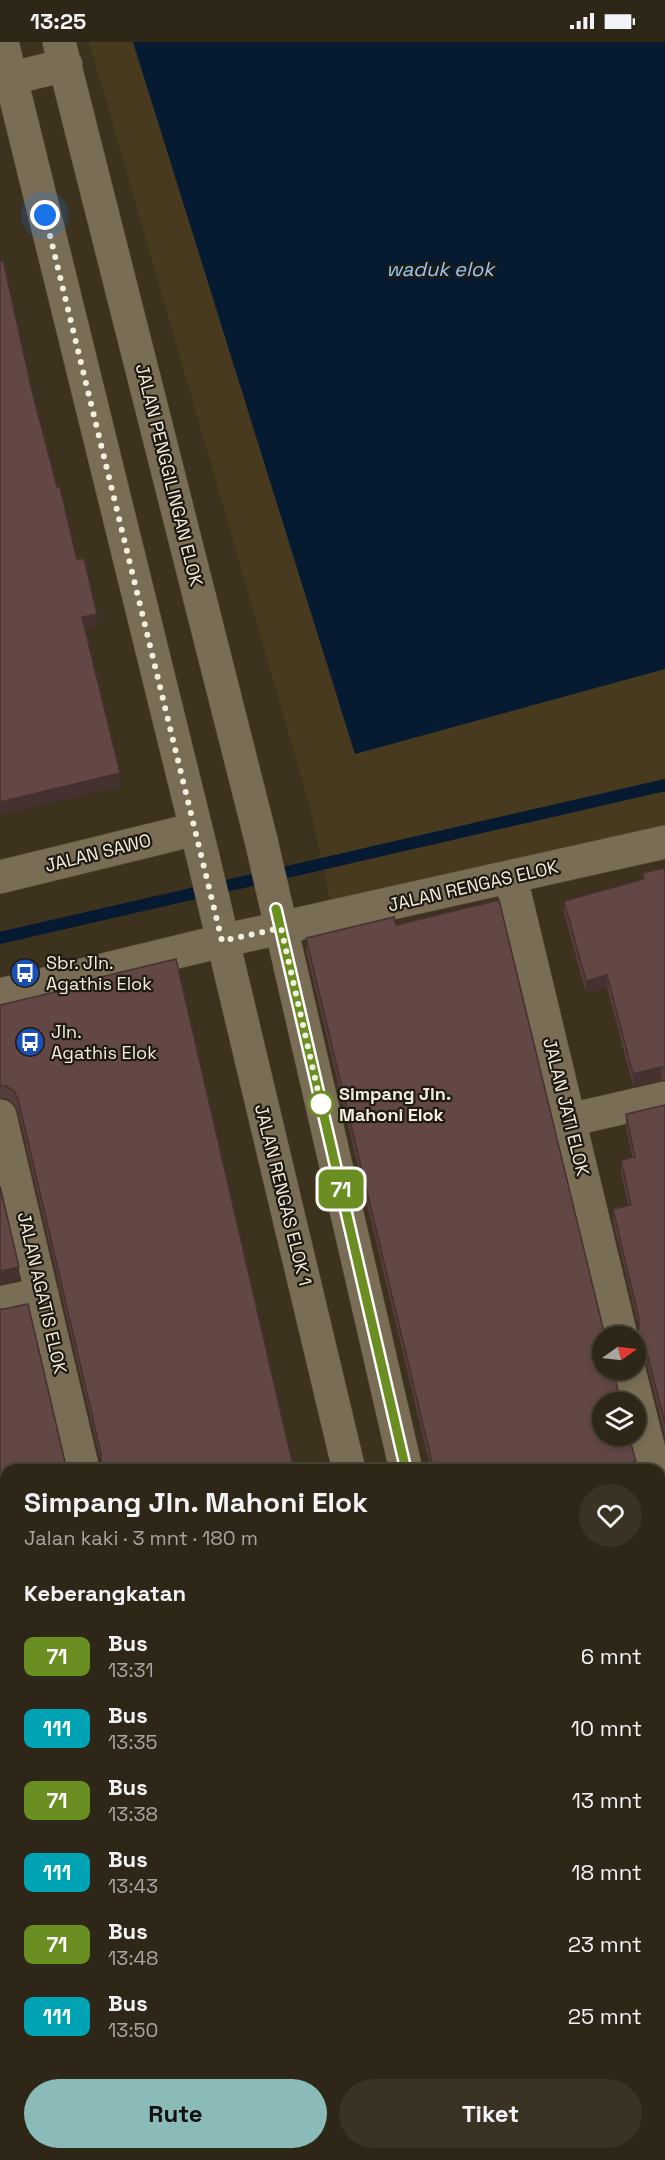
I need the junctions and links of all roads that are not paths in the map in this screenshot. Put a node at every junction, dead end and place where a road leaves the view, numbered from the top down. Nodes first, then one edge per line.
1 (2, 42) edge
2 (62, 54) edge
3 (6, 80) edge
4 (665, 842) edge
5 (199, 843) junction
6 (0, 877) edge
7 (511, 878) junction
8 (278, 919) junction
9 (219, 930) junction
10 (0, 995) edge
11 (665, 1098) edge
12 (0, 1116) edge
13 (569, 1120) junction
14 (42, 1294) junction
15 (0, 1304) edge
16 (619, 1326) edge
17 (632, 1380) edge
18 (82, 1464) edge
19 (348, 1464) edge
20 (405, 1464) edge
21 (652, 1464) edge

1 - 3 street
2 - 3 street
2 - 8 street, JALAN PENGGILINGAN ELOK
3 - 5 street
4 - 7 street, JALAN RENGAS ELOK
5 - 6 street, JALAN SAWO
5 - 9 street
7 - 8 street, JALAN RENGAS ELOK
7 - 13 street, JALAN JATI ELOK
8 - 9 street, JALAN RENGAS ELOK
8 - 20 street
9 - 10 street, JALAN RENGAS ELOK
9 - 19 street, JALAN RENGAS ELOK 1
11 - 13 street
12 - 14 street, JALAN AGATIS ELOK
13 - 16 street, JALAN JATI ELOK
14 - 15 street
14 - 18 street, JALAN AGATIS ELOK
17 - 21 street

